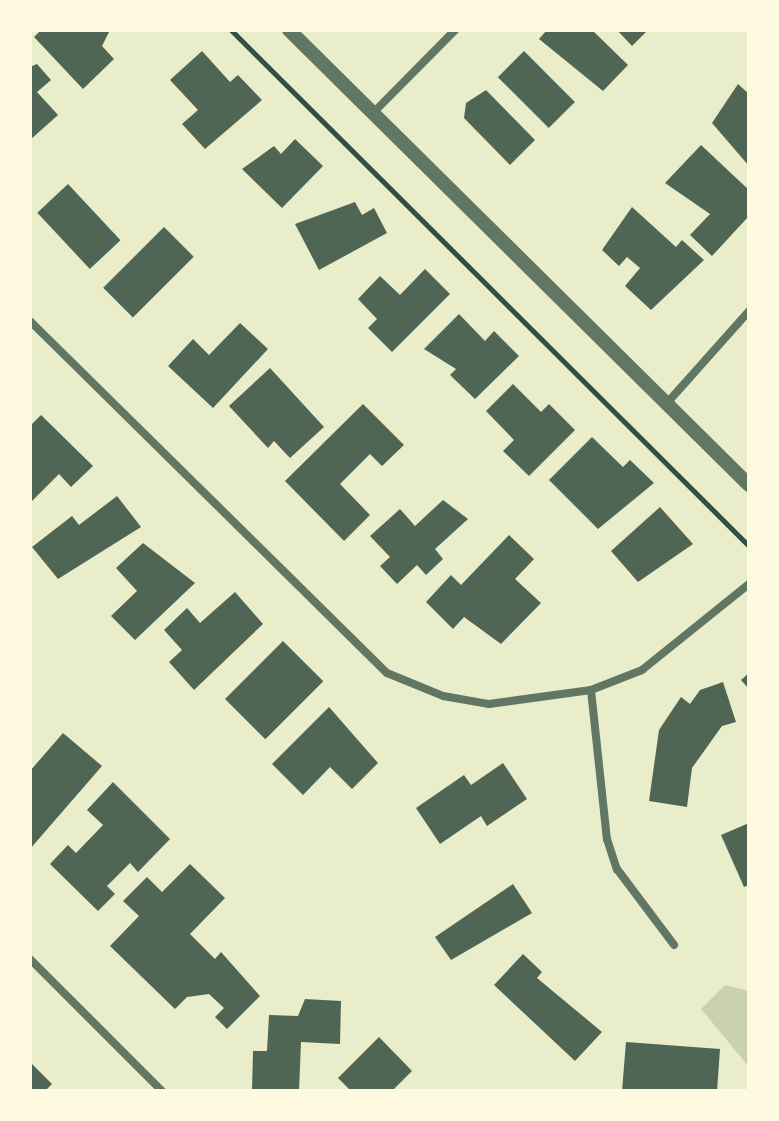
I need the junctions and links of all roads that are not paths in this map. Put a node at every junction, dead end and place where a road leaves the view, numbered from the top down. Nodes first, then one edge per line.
1 (289, 30) edge
2 (455, 30) edge
3 (373, 113) junction
4 (749, 311) edge
5 (30, 321) edge
6 (668, 402) junction
7 (749, 485) edge
8 (749, 584) edge
9 (591, 690) junction
10 (674, 945) dead end
11 (30, 959) edge
12 (162, 1091) edge

1 - 3 street
2 - 3 street
3 - 6 street
4 - 6 street
5 - 9 street
6 - 7 street
8 - 9 street
9 - 10 street
11 - 12 street

